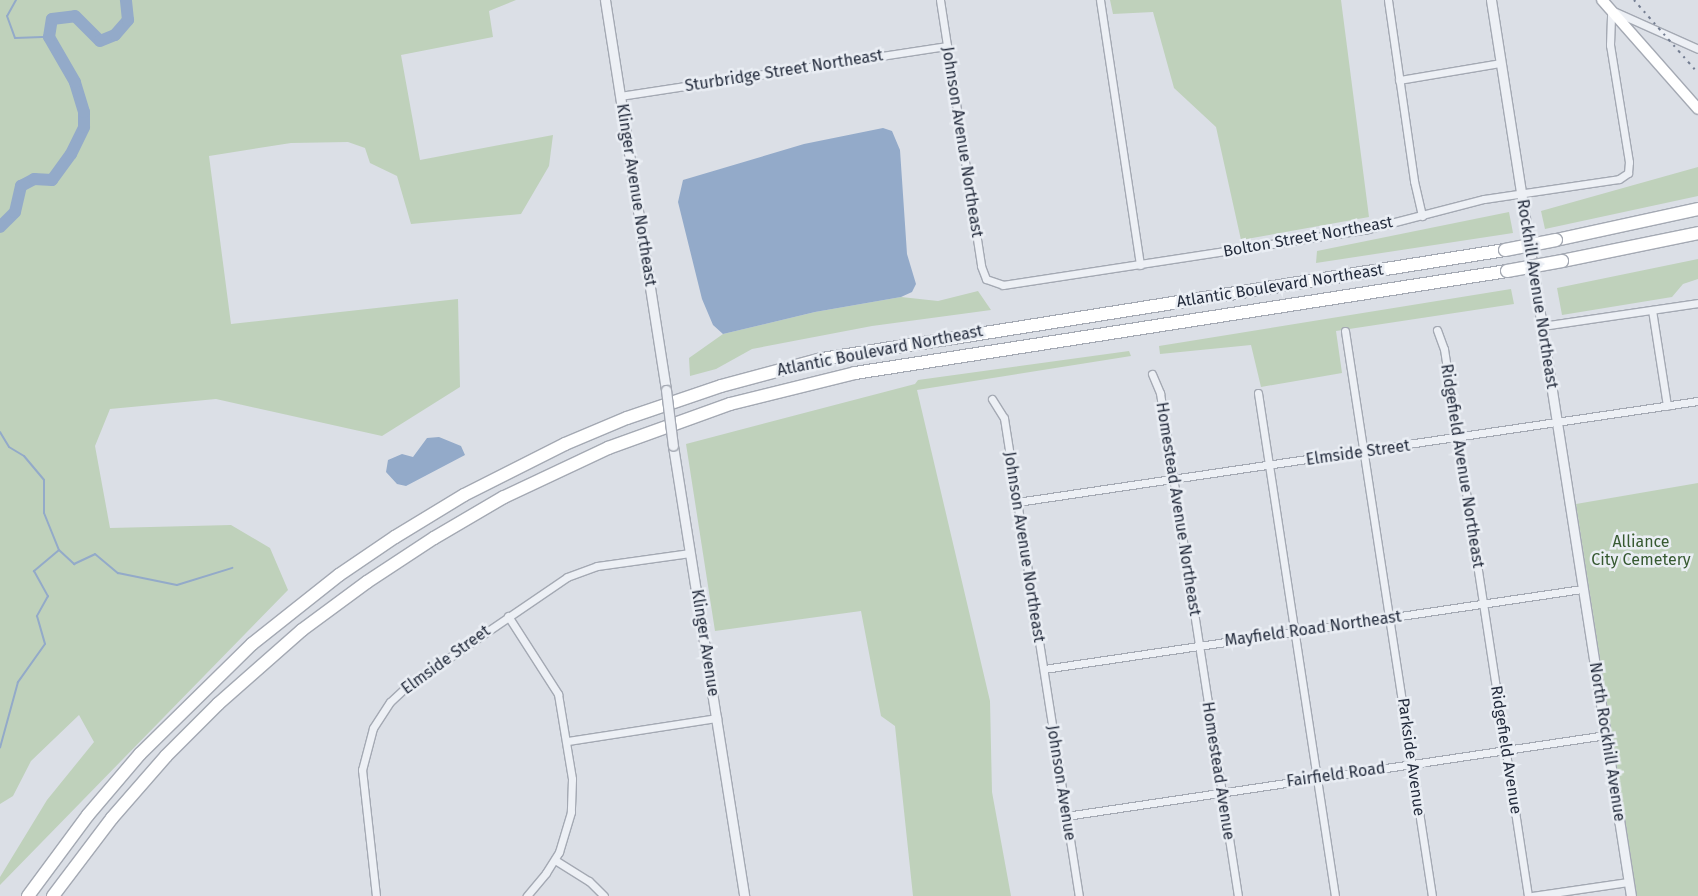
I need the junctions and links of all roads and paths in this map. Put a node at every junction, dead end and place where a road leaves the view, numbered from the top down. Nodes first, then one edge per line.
1 (605, 0) edge
2 (940, 0) edge
3 (1100, 0) edge
4 (1388, 0) edge
5 (1491, 0) edge
6 (1594, 0) edge
7 (1602, 0) edge
8 (1611, 10) junction
9 (947, 46) junction
10 (1698, 48) edge
11 (1501, 63) junction
12 (1399, 80) junction
13 (620, 96) junction
14 (1698, 108) edge
15 (1522, 193) junction
16 (1698, 209) edge
17 (1422, 216) junction
18 (1698, 233) edge
19 (1140, 265) junction
20 (988, 281) joint
21 (1698, 303) edge
22 (1652, 310) junction
23 (1542, 326) junction
24 (1437, 330) dead end
25 (1345, 331) dead end
26 (1152, 374) dead end
27 (666, 390) joint
28 (1258, 393) dead end
29 (992, 399) dead end
30 (1698, 401) edge
31 (1667, 406) junction
32 (1557, 422) junction
33 (1458, 438) junction
34 (1363, 452) junction
35 (1268, 466) junction
36 (1174, 480) junction
37 (1017, 502) junction
38 (690, 553) junction
39 (1582, 589) junction
40 (1484, 603) junction
41 (508, 616) junction
42 (1388, 617) junction
43 (1294, 631) junction
44 (1198, 646) junction
45 (1044, 669) junction
46 (717, 718) junction
47 (1606, 735) junction
48 (568, 742) junction
49 (1506, 751) junction
50 (1411, 764) junction
51 (1317, 778) junction
52 (1222, 792) junction
53 (1066, 816) junction
54 (555, 860) junction
55 (1628, 882) junction
56 (28, 896) edge
57 (54, 896) edge
58 (376, 896) edge
59 (526, 896) edge
60 (604, 896) edge
61 (744, 896) edge
62 (1078, 896) edge
63 (1238, 896) edge
64 (1335, 896) edge
65 (1432, 896) edge
66 (1528, 896) edge
67 (1532, 896) edge
68 (1631, 896) edge

1 - 13 street, Klinger Avenue Northeast
2 - 9 street, Johnson Avenue Northeast
3 - 19 street
4 - 12 street
5 - 11 street, Rockhill Avenue Northeast
6 - 8 main road
7 - 8 main road
8 - 10 street
8 - 14 main road
8 - 15 street, Bolton Street Northeast
9 - 13 street, Sturbridge Street Northeast
9 - 20 street, Johnson Avenue Northeast
11 - 12 street
11 - 15 street, Rockhill Avenue Northeast
12 - 17 street
13 - 27 street, Klinger Avenue Northeast
15 - 17 street, Bolton Street Northeast
15 - 23 street, Rockhill Avenue Northeast
16 - 56 highway, Atlantic Boulevard Northeast, bridge
17 - 19 street, Bolton Street Northeast
18 - 57 highway, Atlantic Boulevard Northeast, bridge
19 - 20 street, Bolton Street Northeast
21 - 22 street
22 - 23 street
22 - 31 street
23 - 32 street, Rockhill Avenue Northeast
24 - 33 street, Ridgefield Avenue Northeast
25 - 34 street, Parkside Avenue
26 - 36 street, Homestead Avenue Northeast
27 - 38 street, Klinger Avenue, bridge
28 - 35 street
29 - 37 street, Johnson Avenue Northeast
30 - 31 street, Elmside Street
31 - 32 street, Elmside Street
32 - 33 street, Elmside Street
32 - 39 street, Rockhill Avenue Northeast
33 - 34 street, Elmside Street
33 - 40 street, Ridgefield Avenue Northeast
34 - 35 street, Elmside Street
34 - 42 street, Parkside Avenue
35 - 36 street, Elmside Street
35 - 43 street
36 - 37 street, Elmside Street
36 - 44 street, Homestead Avenue Northeast
37 - 45 street, Johnson Avenue Northeast
38 - 41 street, Elmside Street
38 - 46 street, Klinger Avenue
39 - 40 street, Mayfield Road Northeast
39 - 47 street, North Rockhill Avenue
40 - 42 street, Mayfield Road Northeast
40 - 49 street, Ridgefield Avenue
41 - 48 street
41 - 58 street, Elmside Street
42 - 43 street, Mayfield Road Northeast
42 - 50 street, Parkside Avenue
43 - 44 street, Mayfield Road Northeast
43 - 51 street
44 - 45 street, Mayfield Road Northeast
44 - 52 street, Homestead Avenue
45 - 53 street, Johnson Avenue
46 - 48 street
46 - 61 street, Klinger Avenue
47 - 49 street, Fairfield Road
47 - 55 street, North Rockhill Avenue
48 - 54 street
49 - 50 street, Fairfield Road
49 - 66 street, Ridgefield Avenue
50 - 51 street, Fairfield Road
50 - 65 street, Parkside Avenue
51 - 52 street, Fairfield Road
51 - 64 street
52 - 53 street, Fairfield Road
52 - 63 street, Homestead Avenue
53 - 62 street, Johnson Avenue
54 - 59 street
54 - 60 street
55 - 67 street
55 - 68 street, North Rockhill Avenue

